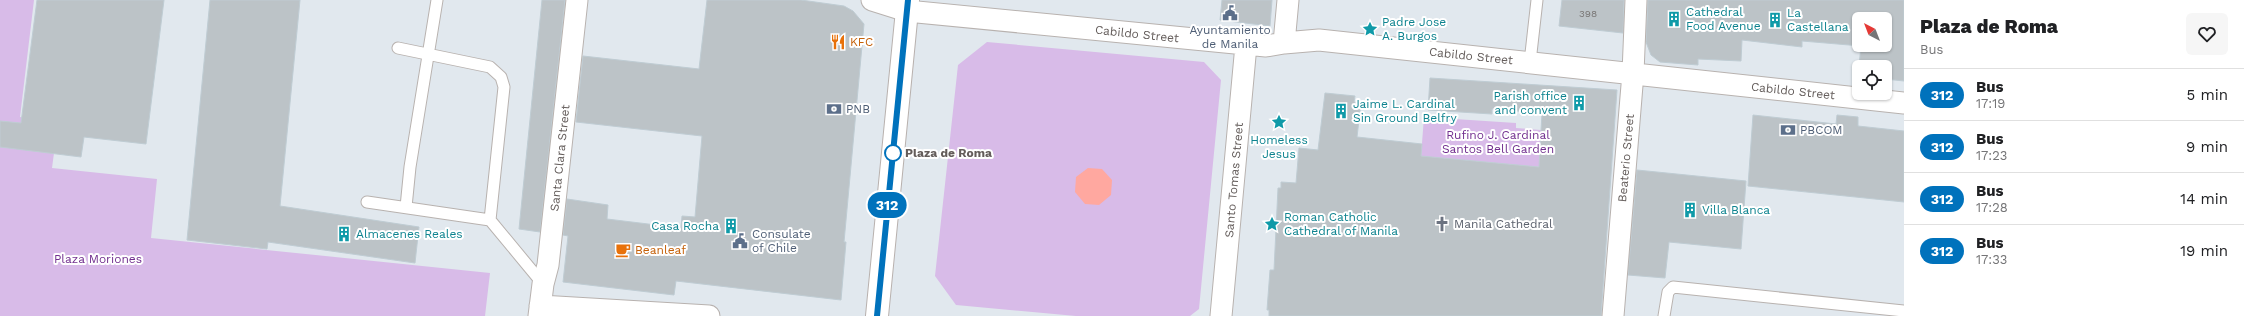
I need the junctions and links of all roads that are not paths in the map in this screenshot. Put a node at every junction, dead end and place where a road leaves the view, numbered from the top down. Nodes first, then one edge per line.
1 (437, 0) edge
2 (577, 0) edge
3 (872, 0) edge
4 (1288, 0) edge
5 (1537, 0) edge
6 (1636, 0) edge
7 (907, 5) edge
8 (1284, 42) junction
9 (1246, 45) junction
10 (398, 48) dead end
11 (428, 53) junction
12 (1530, 62) junction
13 (1633, 73) junction
14 (1904, 103) edge
15 (367, 202) dead end
16 (406, 207) junction
17 (490, 220) junction
18 (543, 284) junction
19 (540, 311) edge
20 (1904, 311) edge
21 (710, 316) edge
22 (877, 316) edge
23 (1221, 316) edge
24 (1614, 316) edge
25 (1664, 316) edge

1 - 11 lane
2 - 18 street, Santa Clara Street
3 - 7 street, Cabildo Street
4 - 8 street
5 - 12 lane
6 - 13 street, Beaterio Street
7 - 9 street, Cabildo Street
7 - 22 street
8 - 9 street, Cabildo Street
8 - 12 street, Cabildo Street
9 - 23 street, Santo Tomas Street
10 - 11 lane
11 - 16 lane
11 - 17 lane
12 - 13 street, Cabildo Street
13 - 14 street, Cabildo Street
13 - 24 street, Beaterio Street
15 - 16 lane
16 - 17 lane
17 - 18 lane
18 - 19 street, Santa Clara Street
19 - 21 street
20 - 25 lane

